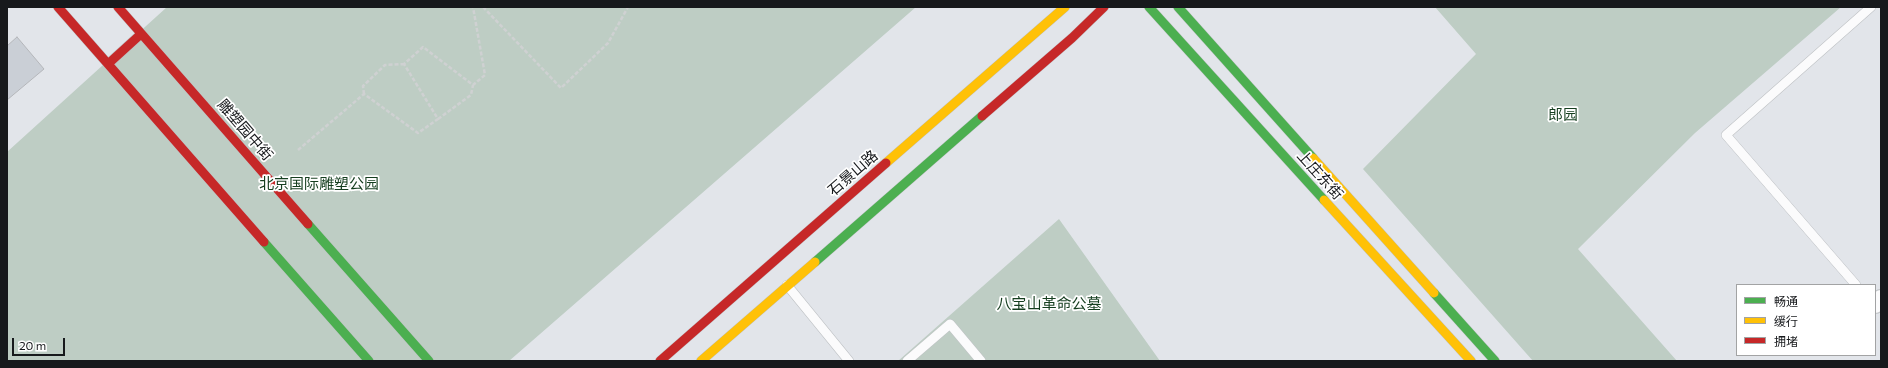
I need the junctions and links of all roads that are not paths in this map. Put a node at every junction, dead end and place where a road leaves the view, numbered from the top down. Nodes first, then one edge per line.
1 (58, 7) edge
2 (118, 7) edge
3 (1065, 7) edge
4 (1104, 7) edge
5 (1149, 7) edge
6 (1178, 7) edge
7 (1871, 7) edge
8 (141, 34) junction
9 (108, 64) junction
10 (1855, 284) edge
11 (787, 285) junction
12 (369, 361) edge
13 (430, 361) edge
14 (660, 361) edge
15 (701, 361) edge
16 (850, 361) edge
17 (907, 361) edge
18 (981, 361) edge
19 (1471, 361) edge
20 (1495, 361) edge

1 - 9 main road
2 - 8 main road, 雕塑园中街
3 - 14 main road, 石景山路
4 - 11 main road
5 - 19 main road, 上庄东街
6 - 20 main road, 上庄东街
7 - 10 lane
8 - 9 main road
8 - 13 main road, 雕塑园中街
9 - 12 main road
11 - 15 main road
11 - 16 lane
17 - 18 lane

